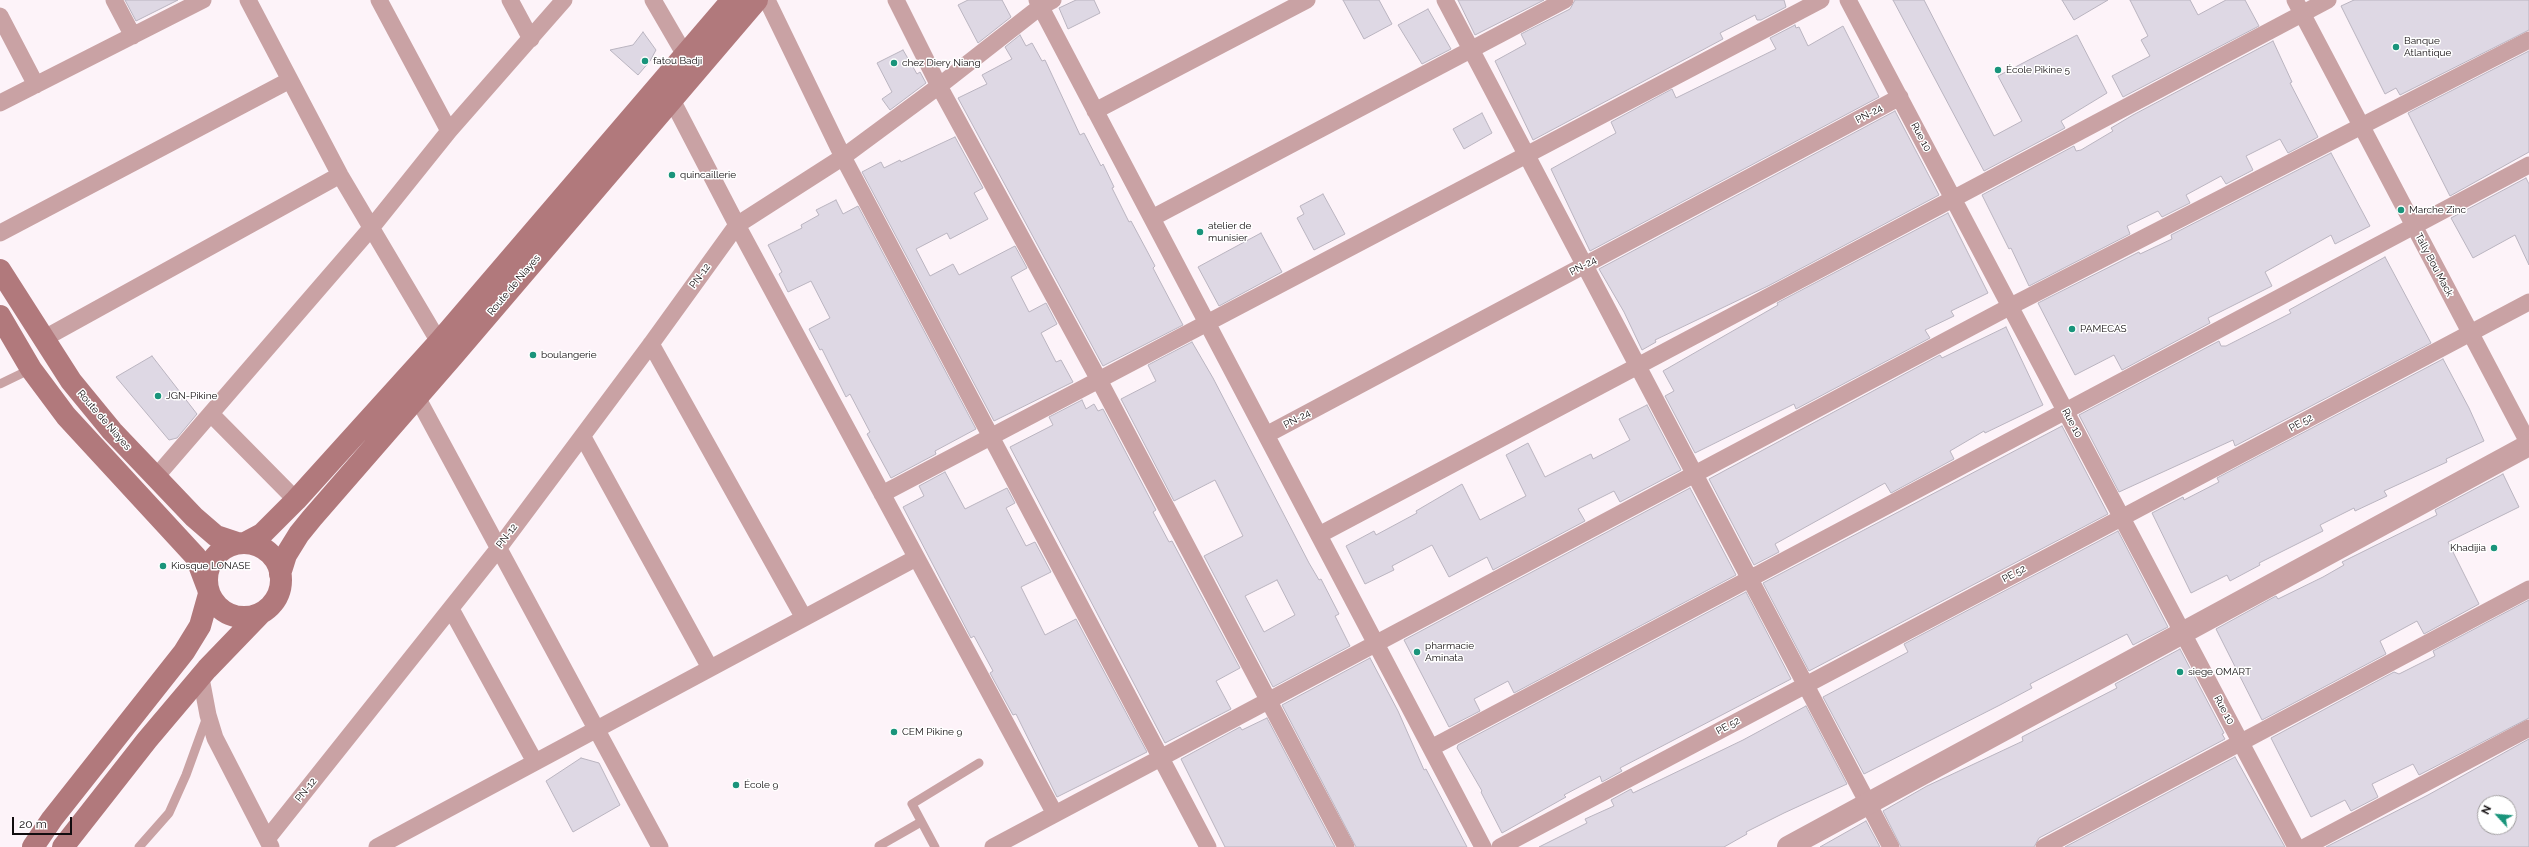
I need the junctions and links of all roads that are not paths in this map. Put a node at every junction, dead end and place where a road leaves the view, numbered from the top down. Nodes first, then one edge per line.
1 (114, 0) edge
2 (203, 0) edge
3 (248, 0) edge
4 (379, 0) edge
5 (510, 0) edge
6 (564, 0) edge
7 (653, 0) edge
8 (732, 0) edge
9 (756, 0) edge
10 (767, 0) edge
11 (896, 0) edge
12 (1306, 0) edge
13 (1445, 0) edge
14 (1565, 0) edge
15 (1820, 0) edge
16 (1848, 0) edge
17 (2328, 0) edge
18 (1043, 2) edge
19 (2298, 7) edge
20 (0, 16) edge
21 (133, 36) junction
22 (531, 39) junction
23 (2529, 40) edge
24 (1471, 50) junction
25 (685, 55) junction
26 (290, 80) junction
27 (36, 85) junction
28 (939, 86) junction
29 (1900, 97) junction
30 (672, 100) junction
31 (0, 103) edge
32 (1095, 111) junction
33 (2361, 126) junction
34 (449, 131) junction
35 (1526, 155) junction
36 (843, 157) junction
37 (2529, 165) edge
38 (340, 175) junction
39 (1953, 199) junction
40 (1152, 218) junction
41 (736, 225) junction
42 (2414, 226) junction
43 (372, 227) junction
44 (0, 233) edge
45 (1584, 265) junction
46 (0, 270) edge
47 (2529, 302) edge
48 (2011, 306) junction
49 (0, 316) edge
50 (1207, 323) junction
51 (2470, 333) junction
52 (43, 339) junction
53 (439, 342) junction
54 (651, 344) junction
55 (1638, 366) junction
56 (31, 369) junction
57 (1099, 380) junction
58 (0, 384) edge
59 (418, 397) junction
60 (2066, 411) junction
61 (211, 414) junction
62 (1266, 435) junction
63 (583, 437) junction
64 (990, 437) junction
65 (2529, 445) edge
66 (1696, 474) junction
67 (155, 478) junction
68 (882, 494) junction
69 (296, 500) junction
70 (2122, 518) junction
71 (1319, 535) junction
72 (241, 543) junction
73 (498, 549) junction
74 (916, 558) junction
75 (280, 574) junction
76 (1750, 579) junction
77 (208, 590) junction
78 (2529, 590) edge
79 (451, 609) junction
80 (261, 614) junction
81 (804, 618) junction
82 (2183, 633) junction
83 (1377, 644) junction
84 (710, 668) junction
85 (201, 678) junction
86 (1806, 685) junction
87 (1269, 700) junction
88 (208, 715) junction
89 (2529, 728) edge
90 (597, 729) junction
91 (2241, 742) junction
92 (1431, 748) junction
93 (1160, 758) junction
94 (535, 762) junction
95 (979, 762) dead end
96 (1869, 803) junction
97 (1055, 814) junction
98 (921, 822) junction
99 (269, 843) edge
100 (879, 846) dead end
101 (33, 847) edge
102 (63, 847) edge
103 (139, 847) edge
104 (377, 847) edge
105 (660, 847) edge
106 (935, 847) edge
107 (993, 847) edge
108 (1208, 847) edge
109 (1346, 847) edge
110 (1483, 847) edge
111 (1500, 847) edge
112 (1788, 847) edge
113 (1892, 847) edge
114 (2044, 847) edge
115 (2296, 847) edge
116 (2305, 847) edge

1 - 21 street
2 - 21 street
3 - 26 street
4 - 34 street
5 - 22 street
6 - 22 street
7 - 25 street
8 - 25 main road, Route de Niayes
9 - 30 main road, Route de Niayes
10 - 36 street
11 - 28 street
12 - 32 street
13 - 24 street
14 - 24 street
15 - 35 street
16 - 29 street, Rue 10
17 - 19 street
18 - 28 street
18 - 32 street
19 - 33 street, Tally Bou Mack
19 - 39 street
20 - 27 street
21 - 27 street
22 - 34 street
23 - 33 street
24 - 35 street
24 - 40 street
25 - 53 main road, Route de Niayes
26 - 38 street
26 - 44 street
27 - 31 street
28 - 36 street
28 - 57 street
29 - 39 street, Rue 10
29 - 45 street, PN-24
30 - 41 street
30 - 59 main road, Route de Niayes
32 - 40 street
33 - 42 street, Tally Bou Mack
33 - 48 street
34 - 43 street
35 - 45 street
35 - 50 street
36 - 41 street
36 - 64 street
37 - 42 street
38 - 43 street
38 - 52 street
39 - 48 street, Rue 10
39 - 55 street
40 - 50 street
41 - 54 street, PN-12
41 - 68 street
42 - 51 street, Tally Bou Mack
42 - 60 street
43 - 53 street
43 - 61 street
45 - 55 street
45 - 62 street, PN-24
46 - 52 main road, Route de Niayes
47 - 51 street, PE 52
48 - 60 street, Rue 10
48 - 66 street
49 - 56 main road
50 - 57 street
50 - 62 street
51 - 65 street, Tally Bou Mack
51 - 70 street, PE 52
52 - 67 main road, Route de Niayes
53 - 69 main road, Route de Niayes
54 - 63 street, PN-12
54 - 81 street
55 - 66 street
55 - 71 street
56 - 58 lane
56 - 77 main road
57 - 64 street
57 - 87 street
59 - 73 street
59 - 75 main road, Route de Niayes
60 - 70 street, Rue 10
60 - 76 street
61 - 67 street
61 - 69 street
62 - 71 street
63 - 73 street, PN-12
63 - 84 street
64 - 68 street
64 - 93 street
65 - 82 street
66 - 76 street
66 - 83 street
67 - 72 main road, Route de Niayes
68 - 74 street
69 - 72 main road, Route de Niayes
70 - 82 street, Rue 10
70 - 86 street, PE 52
71 - 83 street
72 - 75 main road
72 - 77 main road
73 - 79 street, PN-12
73 - 90 street
74 - 81 street
74 - 97 street
75 - 80 main road
76 - 86 street
76 - 92 street
77 - 80 main road
77 - 101 main road
78 - 91 street
79 - 94 street
79 - 99 street, PN-12
80 - 85 main road
81 - 84 street
82 - 91 street, Rue 10
82 - 96 street
83 - 87 street
83 - 92 street
84 - 90 street
85 - 88 street
85 - 102 main road
86 - 96 street
86 - 111 street, PE 52
87 - 93 street
87 - 109 street
88 - 99 street
88 - 103 lane
89 - 116 street
90 - 94 street
90 - 105 street
91 - 114 street
91 - 115 street, Rue 10
92 - 110 street
93 - 97 street
93 - 108 street
94 - 104 street
95 - 98 lane
96 - 112 street
96 - 113 street
97 - 107 street
98 - 100 lane
98 - 106 lane

